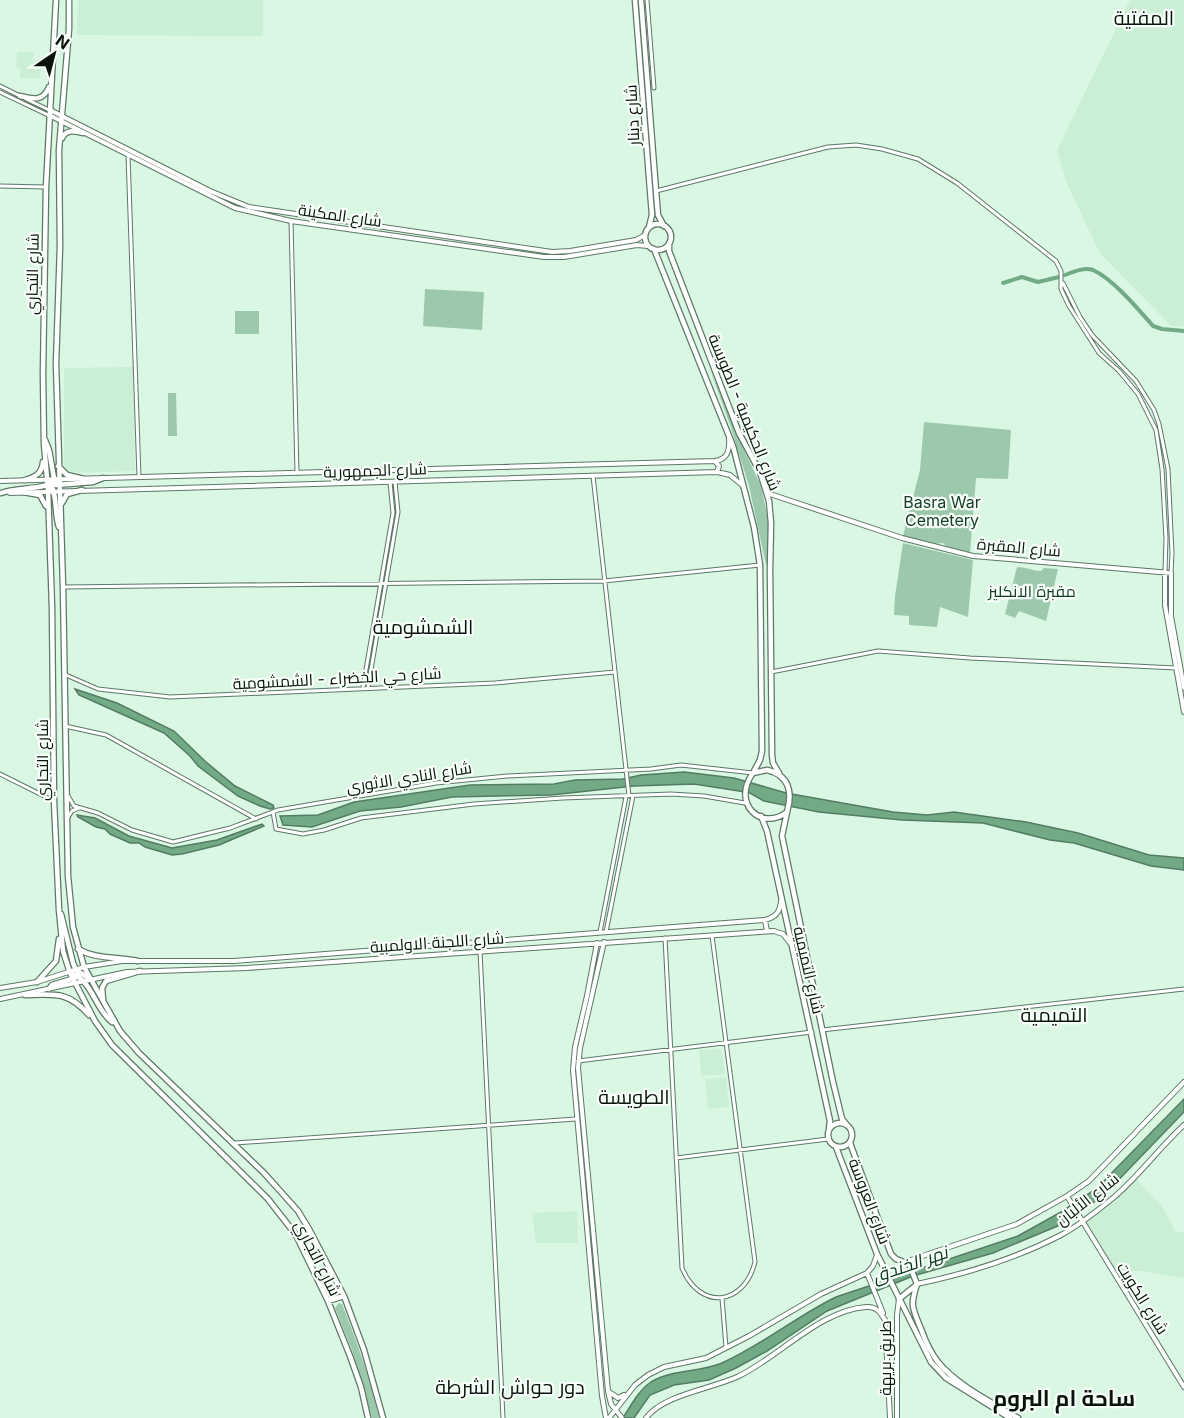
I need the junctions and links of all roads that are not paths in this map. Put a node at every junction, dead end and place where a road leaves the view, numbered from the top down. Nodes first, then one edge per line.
1 (56, 0) edge
2 (69, 0) edge
3 (635, 0) edge
4 (641, 0) edge
5 (647, 0) edge
6 (51, 82) junction
7 (0, 86) edge
8 (654, 88) dead end
9 (0, 92) edge
10 (20, 96) junction
11 (48, 112) junction
12 (62, 119) junction
13 (83, 133) junction
14 (59, 150) junction
15 (128, 155) junction
16 (0, 186) edge
17 (46, 187) junction
18 (656, 191) junction
19 (291, 221) junction
20 (664, 226) junction
21 (649, 227) junction
22 (645, 235) junction
23 (447, 240) junction
24 (669, 243) junction
25 (651, 247) junction
26 (1062, 281) junction
27 (1092, 335) junction
28 (1088, 338) junction
29 (703, 341) junction
30 (693, 344) junction
31 (1154, 412) junction
32 (1148, 414) junction
33 (729, 436) junction
34 (44, 437) junction
35 (44, 448) junction
36 (715, 461) junction
37 (58, 465) junction
38 (297, 472) junction
39 (717, 472) junction
40 (593, 476) junction
41 (154, 477) junction
42 (104, 478) junction
43 (139, 478) junction
44 (84, 479) junction
45 (25, 480) junction
46 (0, 481) edge
47 (393, 482) junction
48 (53, 485) junction
49 (155, 487) junction
50 (745, 489) junction
51 (82, 490) junction
52 (23, 492) junction
53 (1, 493) edge
54 (767, 493) junction
55 (1170, 512) junction
56 (49, 513) junction
57 (1164, 513) junction
58 (60, 518) junction
59 (61, 532) junction
60 (760, 565) junction
61 (1165, 572) junction
62 (1171, 573) junction
63 (604, 581) junction
64 (387, 583) junction
65 (381, 584) junction
66 (63, 587) junction
67 (770, 598) junction
68 (760, 599) junction
69 (760, 610) junction
70 (770, 610) junction
71 (1176, 668) junction
72 (615, 672) junction
73 (771, 672) junction
74 (64, 674) junction
75 (368, 687) junction
76 (363, 688) junction
77 (1184, 688) edge
78 (1184, 712) edge
79 (65, 726) junction
80 (627, 770) junction
81 (753, 773) junction
82 (779, 773) junction
83 (0, 774) edge
84 (67, 795) junction
85 (629, 795) junction
86 (54, 801) junction
87 (745, 803) junction
88 (80, 807) junction
89 (788, 809) junction
90 (273, 812) junction
91 (761, 816) junction
92 (68, 817) junction
93 (256, 819) junction
94 (609, 889) junction
95 (614, 890) junction
96 (781, 900) junction
97 (58, 910) junction
98 (765, 920) junction
99 (60, 921) junction
100 (767, 931) junction
101 (603, 932) junction
102 (712, 935) junction
103 (665, 938) junction
104 (512, 939) junction
105 (500, 940) junction
106 (604, 942) junction
107 (597, 943) junction
108 (78, 949) junction
109 (513, 949) junction
110 (792, 949) junction
111 (501, 950) junction
112 (480, 951) junction
113 (138, 961) junction
114 (84, 967) junction
115 (140, 971) junction
116 (70, 973) junction
117 (76, 976) junction
118 (90, 979) junction
119 (84, 981) junction
120 (37, 982) junction
121 (0, 988) edge
122 (49, 989) joint
123 (1184, 989) edge
124 (25, 995) junction
125 (0, 999) edge
126 (103, 1002) junction
127 (95, 1021) junction
128 (114, 1023) junction
129 (822, 1030) junction
130 (812, 1032) junction
131 (726, 1042) junction
132 (575, 1047) junction
133 (580, 1048) junction
134 (671, 1049) junction
135 (578, 1061) junction
136 (1184, 1082) edge
137 (576, 1119) junction
138 (846, 1124) junction
139 (489, 1125) junction
140 (1184, 1125) edge
141 (829, 1130) junction
142 (828, 1138) junction
143 (235, 1143) junction
144 (850, 1143) junction
145 (578, 1146) junction
146 (585, 1146) junction
147 (836, 1147) junction
148 (740, 1150) junction
149 (676, 1158) junction
150 (1068, 1198) junction
151 (1082, 1220) junction
152 (877, 1254) junction
153 (905, 1262) junction
154 (867, 1273) junction
155 (916, 1281) junction
156 (344, 1296) junction
157 (722, 1298) junction
158 (899, 1299) junction
159 (328, 1302) junction
160 (886, 1322) junction
161 (726, 1348) junction
162 (1184, 1387) edge
163 (608, 1391) junction
164 (627, 1394) junction
165 (614, 1410) junction
166 (620, 1416) edge
167 (383, 1417) edge
168 (368, 1418) edge
169 (503, 1418) edge
170 (607, 1418) edge
171 (646, 1418) edge
172 (890, 1418) edge
173 (897, 1418) edge
174 (1010, 1418) edge
175 (1018, 1418) edge

1 - 6 main road, شارع التجاري
2 - 12 main road, شارع التجاري
3 - 21 main road, شارع دينار
4 - 18 main road, شارع دينار
5 - 8 street
6 - 10 main road
6 - 11 main road, شارع التجاري
7 - 10 street
9 - 11 street
10 - 11 street
11 - 12 main road, شارع المكينة
11 - 17 main road, شارع التجاري
12 - 13 main road, شارع المكينة
12 - 14 main road, شارع التجاري
12 - 23 main road, شارع المكينة
13 - 14 main road
13 - 15 main road, شارع المكينة
14 - 37 main road, شارع التجاري
15 - 19 main road, شارع المكينة
15 - 43 street
16 - 17 street
17 - 34 main road, شارع التجاري
18 - 20 main road, شارع دينار
18 - 26 street
19 - 23 main road, شارع المكينة
19 - 38 street
20 - 21 main road
20 - 24 main road
21 - 22 main road
22 - 23 main road, شارع المكينة
22 - 25 main road
23 - 25 main road, شارع المكينة
24 - 25 main road
24 - 29 main road, شارع الحكيمية - الطويسة
25 - 30 main road, شارع الحكيمية - الطويسة
26 - 27 street
26 - 28 street
27 - 28 street
27 - 31 street
28 - 32 street
29 - 30 main road
29 - 54 main road, شارع الحكيمية - الطويسة
30 - 33 main road, شارع الحكيمية - الطويسة
31 - 32 street
31 - 55 street
32 - 57 street
33 - 36 main road
33 - 50 main road, شارع الحكيمية - الطويسة
34 - 35 main road, شارع التجاري
34 - 48 main road
35 - 45 main road
35 - 48 main road, شارع التجاري
36 - 38 main road, شارع الجمهورية
36 - 39 main road
37 - 44 main road
37 - 48 main road, شارع التجاري
38 - 41 main road, شارع الجمهورية
39 - 40 main road, شارع الجمهورية
39 - 50 main road
40 - 47 main road, شارع الجمهورية
40 - 63 street
41 - 43 main road, شارع الجمهورية
41 - 49 main road
42 - 43 main road, شارع الجمهورية
42 - 44 main road, شارع الجمهورية
42 - 48 main road
44 - 48 main road, شارع الجمهورية
45 - 46 main road, شارع الجمهورية
45 - 48 main road, شارع الجمهورية
47 - 49 main road, شارع الجمهورية
47 - 64 street
47 - 65 street
48 - 51 main road, شارع الجمهورية
48 - 52 main road, شارع الجمهورية
48 - 53 main road
48 - 56 main road, شارع التجاري
48 - 58 main road, شارع التجاري
48 - 59 main road
49 - 51 main road, شارع الجمهورية
50 - 60 main road, شارع الحكيمية - الطويسة
51 - 58 main road
52 - 53 main road, شارع الجمهورية
52 - 56 main road
54 - 61 main road, شارع المقبرة
54 - 67 main road, شارع الحكيمية - الطويسة
55 - 57 street
55 - 62 street
56 - 86 main road, شارع التجاري
57 - 61 street
58 - 59 main road, شارع التجاري
59 - 66 main road, شارع التجاري
60 - 63 street
60 - 68 main road, شارع الحكيمية - الطويسة
61 - 62 main road, شارع المقبرة
61 - 71 main road
62 - 77 main road
63 - 64 street
63 - 72 street
64 - 65 street
64 - 75 street
65 - 66 street
65 - 76 street
66 - 74 main road, شارع التجاري
67 - 68 main road
67 - 70 main road, شارع الحكيمية - الطويسة
68 - 69 main road, شارع الحكيمية - الطويسة
69 - 70 main road
69 - 81 main road, شارع الحكيمية - الطويسة
70 - 73 main road, شارع الحكيمية - الطويسة
71 - 73 street
71 - 78 main road
72 - 75 street, شارع حي الخضراء - الشمشومية
72 - 80 street
73 - 82 main road, شارع الحكيمية - الطويسة
74 - 76 street, شارع حي الخضراء - الشمشومية
74 - 79 main road, شارع التجاري
75 - 76 street, شارع حي الخضراء - الشمشومية
79 - 84 main road, شارع التجاري
79 - 93 street
80 - 81 street, شارع النادي الاثوري
80 - 85 street
80 - 90 street, شارع النادي الاثوري
81 - 82 main road
81 - 87 main road
82 - 89 main road
83 - 86 street
84 - 88 street
84 - 92 main road, شارع التجاري
85 - 87 street
85 - 90 street
85 - 94 street
85 - 95 street
86 - 97 main road, شارع التجاري
87 - 91 main road
88 - 92 street
88 - 93 street, شارع النادي الاثوري
89 - 91 main road
89 - 129 main road, شارع التميمية
90 - 93 street, شارع النادي الاثوري
91 - 96 main road, شارع التميمية
92 - 108 main road, شارع التجاري
94 - 95 street
94 - 101 street
95 - 101 street
96 - 98 main road
96 - 110 main road, شارع التميمية
97 - 99 main road, شارع التجاري
97 - 117 main road, شارع التجاري
98 - 100 main road
98 - 101 main road, شارع اللجنة الاولمبية
99 - 116 main road, شارع التجاري
99 - 120 main road
100 - 102 main road, شارع اللجنة الاولمبية
100 - 110 main road
101 - 104 main road, شارع اللجنة الاولمبية
102 - 103 main road, شارع اللجنة الاولمبية
102 - 131 street
103 - 106 main road, شارع اللجنة الاولمبية
103 - 134 street
104 - 105 main road, شارع اللجنة الاولمبية
104 - 109 main road
105 - 111 main road
105 - 113 main road, شارع اللجنة الاولمبية
106 - 107 main road, شارع اللجنة الاولمبية
106 - 133 main road
107 - 109 main road, شارع اللجنة الاولمبية
107 - 132 main road
108 - 113 main road
108 - 114 main road, شارع التجاري
109 - 111 main road, شارع اللجنة الاولمبية
110 - 130 main road, شارع التميمية
111 - 112 main road, شارع اللجنة الاولمبية
112 - 115 main road, شارع اللجنة الاولمبية
112 - 139 street
113 - 114 main road, شارع اللجنة الاولمبية
114 - 117 main road
114 - 118 main road, شارع التجاري
115 - 118 main road, شارع اللجنة الاولمبية
115 - 126 main road
116 - 117 main road
116 - 120 main road
117 - 118 main road
117 - 119 main road
117 - 122 main road
117 - 127 main road, شارع التجاري
118 - 119 main road, شارع اللجنة الاولمبية
118 - 126 main road, شارع التجاري
119 - 128 main road
120 - 121 main road
122 - 124 main road
123 - 129 street
124 - 125 main road
124 - 127 main road
126 - 128 main road, شارع التجاري
127 - 159 main road, شارع التجاري
128 - 143 main road, شارع التجاري
129 - 138 main road, شارع التميمية
130 - 131 street
130 - 141 main road, شارع التميمية
131 - 134 street
131 - 148 street
132 - 133 main road
132 - 137 main road
133 - 135 main road
134 - 135 street
134 - 149 street
135 - 146 main road
136 - 150 main road
137 - 139 street
137 - 145 main road
138 - 141 main road
138 - 144 main road
139 - 143 street
139 - 169 street
140 - 151 main road, شارع الألبان
141 - 142 main road
142 - 147 main road
142 - 148 street
143 - 156 main road, شارع التجاري
144 - 147 main road
144 - 153 main road, شارع العروسة
145 - 146 main road
145 - 170 main road
146 - 163 main road
147 - 152 main road, شارع العروسة
148 - 149 street
148 - 157 street
149 - 157 street
150 - 151 main road, شارع الكويت
150 - 153 main road
151 - 155 main road, شارع الألبان
151 - 162 main road, شارع الكويت
152 - 154 main road
152 - 158 main road, شارع العروسة
153 - 155 main road
154 - 160 main road, طريق بريهة
154 - 161 main road
155 - 158 main road
155 - 175 main road
156 - 159 main road
156 - 167 main road, شارع التجاري
157 - 161 street
158 - 173 main road, طريق بريهة
158 - 174 main road, شارع العروسة
159 - 168 main road, شارع التجاري
160 - 171 main road
160 - 172 main road, طريق بريهة
161 - 164 main road
163 - 164 main road
163 - 165 main road
164 - 165 main road
165 - 166 main road
165 - 170 main road

